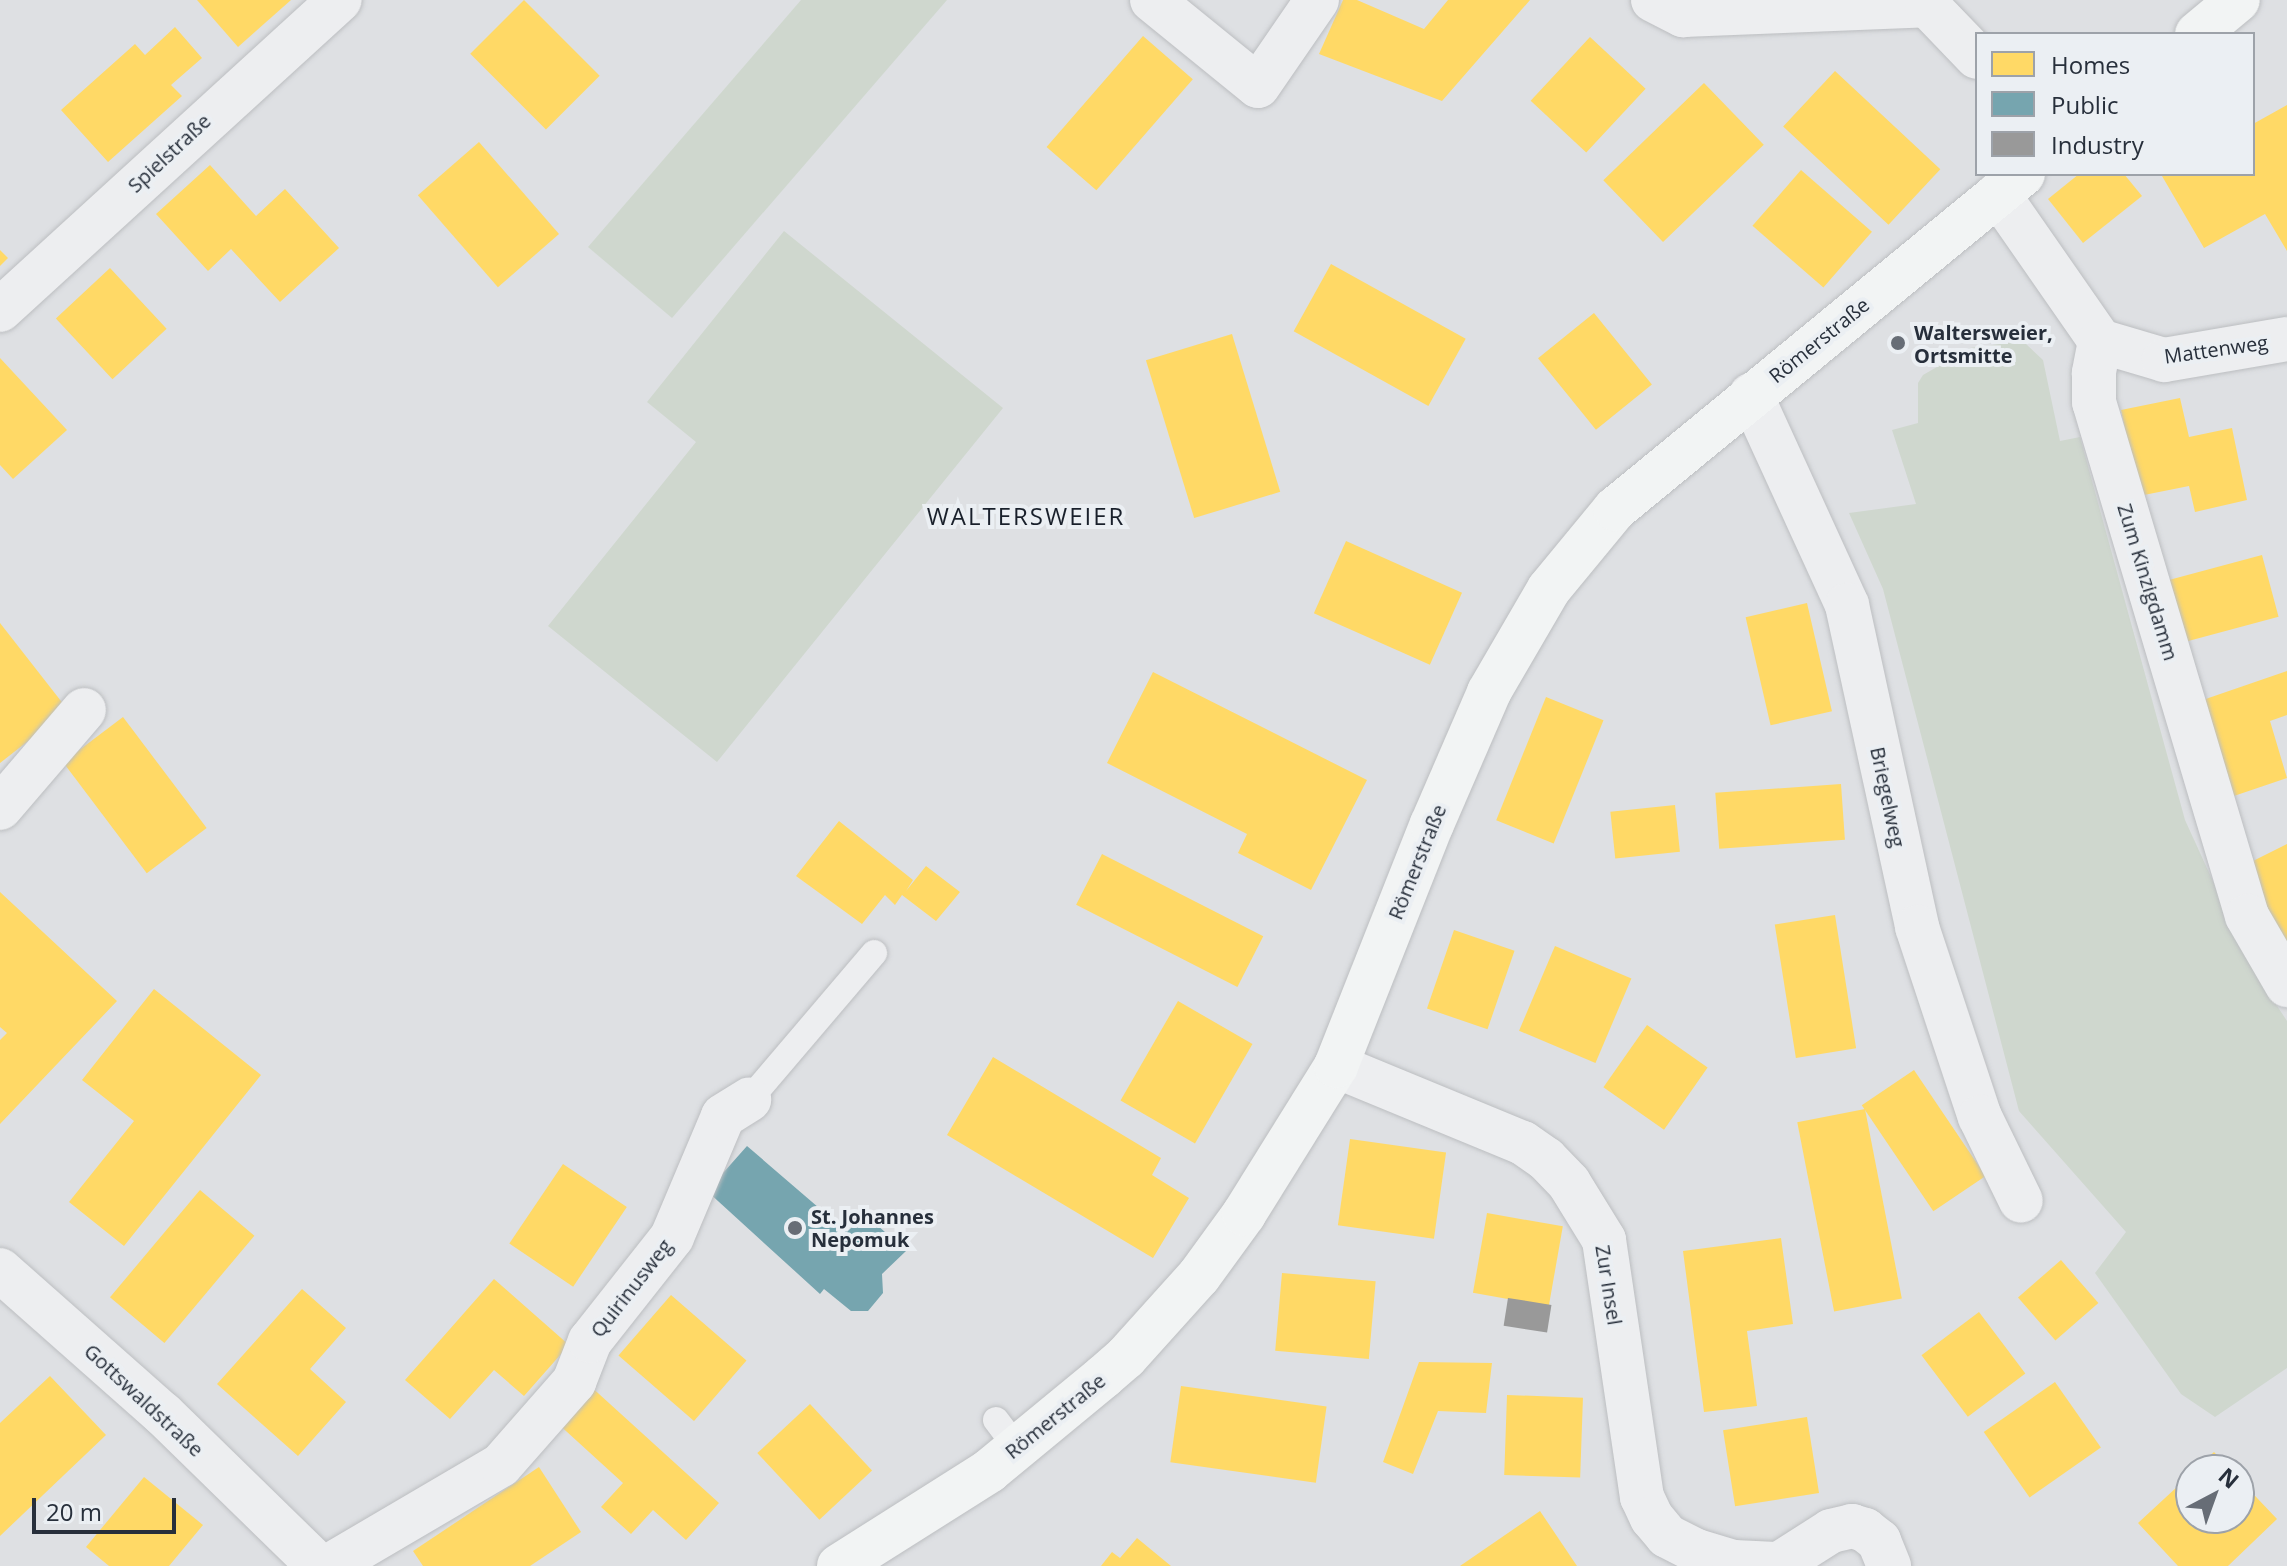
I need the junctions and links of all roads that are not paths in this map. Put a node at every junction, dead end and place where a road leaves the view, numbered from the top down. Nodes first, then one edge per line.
1 (340, 0) edge
2 (1152, 0) edge
3 (1317, 0) edge
4 (1653, 0) edge
5 (2238, 0) edge
6 (2199, 32) edge
7 (1975, 55) edge
8 (2011, 184) edge
9 (0, 310) edge
10 (2287, 339) edge
11 (2100, 341) junction
12 (1751, 395) junction
13 (84, 710) dead end
14 (0, 808) edge
15 (874, 953) dead end
16 (2287, 985) edge
17 (1336, 1066) junction
18 (749, 1100) joint
19 (2021, 1201) dead end
20 (0, 1270) edge
21 (1894, 1563) edge
22 (1776, 1565) edge
23 (319, 1566) edge
24 (329, 1566) edge
25 (839, 1566) edge

1 - 9 street, Spielstraße
2 - 3 street
4 - 7 street
5 - 6 street
8 - 11 street
8 - 12 street, Römerstraße
10 - 11 street, Mattenweg
11 - 16 street, Zum Kinzigdamm
12 - 17 street, Römerstraße
12 - 19 street, Briegelweg
13 - 14 street
15 - 18 lane, Quirinusweg
17 - 22 street, Zur Insel
17 - 25 street, Römerstraße
18 - 24 street, Quirinusweg
20 - 23 street, Gottswaldstraße
21 - 22 street, Zur Insel

